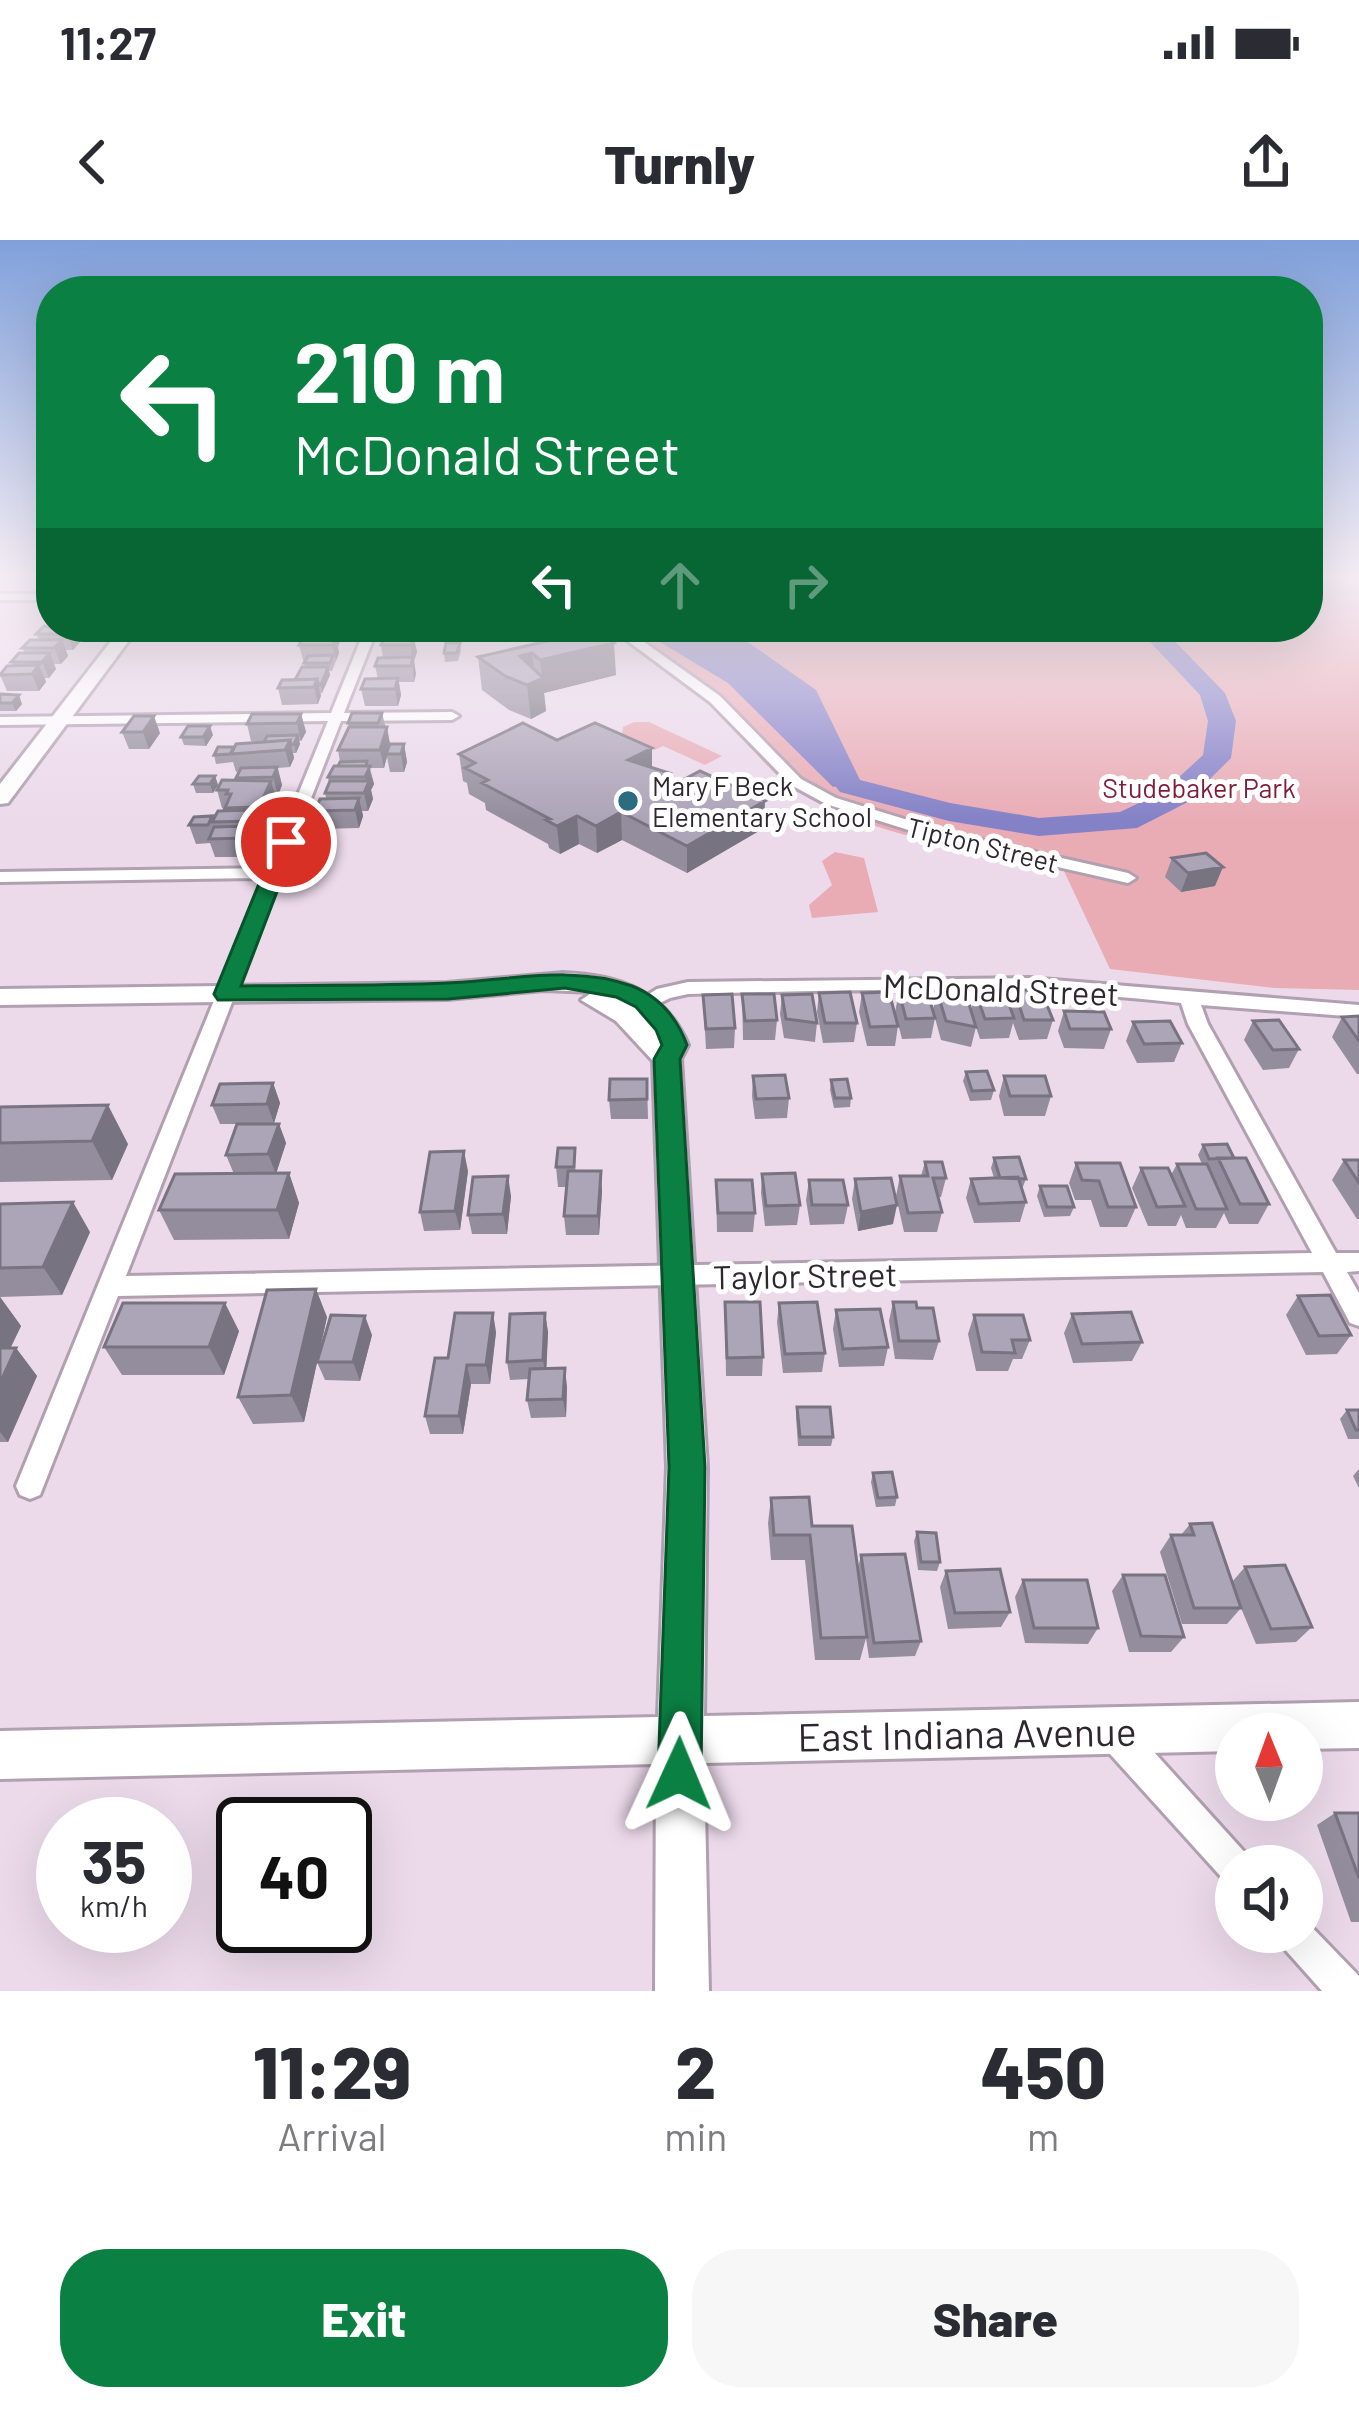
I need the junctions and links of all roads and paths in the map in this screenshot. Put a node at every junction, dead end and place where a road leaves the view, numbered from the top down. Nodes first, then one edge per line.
1 (110, 656) edge
2 (361, 656) edge
3 (655, 656) edge
4 (452, 716) dead end
5 (337, 718) junction
6 (0, 721) edge
7 (62, 721) junction
8 (0, 798) edge
9 (273, 873) junction
10 (0, 877) edge
11 (1128, 878) dead end
12 (226, 994) junction
13 (0, 997) edge
14 (1190, 1000) junction
15 (636, 1008) junction
16 (1359, 1011) edge
17 (1329, 1262) junction
18 (1359, 1262) edge
19 (680, 1277) junction
20 (107, 1286) junction
21 (1359, 1316) edge
22 (30, 1486) dead end
23 (1359, 1725) edge
24 (1113, 1732) junction
25 (680, 1738) junction
26 (0, 1755) edge
27 (1215, 1845) edge
28 (1313, 1953) edge
29 (682, 1991) edge
30 (1347, 1991) edge

1 - 7 street
2 - 5 street
3 - 11 street, Tipton Street
4 - 5 street
5 - 7 street
5 - 9 street
6 - 7 street
7 - 8 street
9 - 10 street
9 - 12 street
12 - 13 street, McDonald Street
12 - 15 street, McDonald Street
12 - 20 street
14 - 15 street, McDonald Street
14 - 16 street, McDonald Street
14 - 17 street
15 - 19 street
17 - 18 street, Taylor Street
17 - 19 street, Taylor Street
17 - 21 street
19 - 20 street, Taylor Street
19 - 25 street
20 - 22 street
23 - 24 street, East Indiana Avenue
24 - 25 street, East Indiana Avenue
24 - 27 street
25 - 26 street, East Indiana Avenue
25 - 29 street
28 - 30 street

